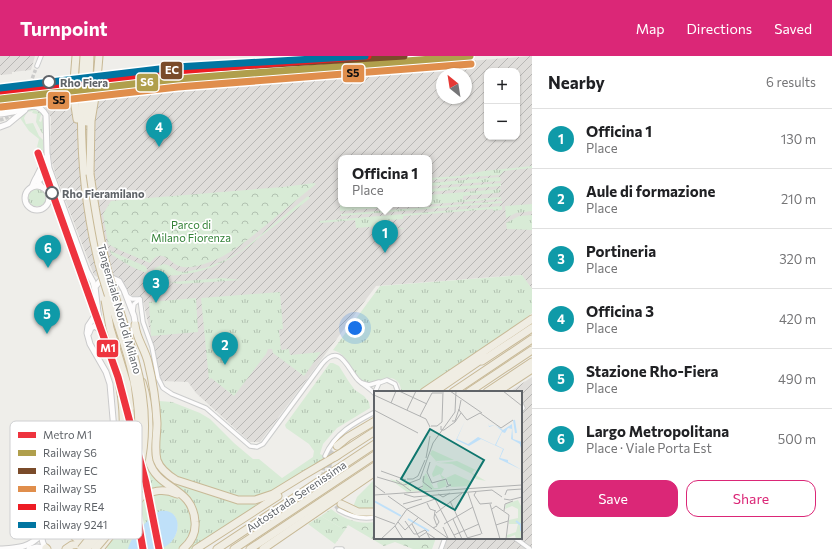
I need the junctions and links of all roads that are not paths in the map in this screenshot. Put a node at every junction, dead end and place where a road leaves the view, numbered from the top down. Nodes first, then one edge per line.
1 (41, 56) edge
2 (76, 56) edge
3 (84, 56) edge
4 (90, 56) edge
5 (99, 56) edge
6 (37, 66) tunnel mouth
7 (33, 106) junction
8 (0, 114) edge
9 (0, 127) edge
10 (47, 153) junction
11 (83, 166) junction
12 (90, 174) junction
13 (38, 175) junction
14 (51, 175) junction
15 (54, 182) junction
16 (32, 187) junction
17 (43, 187) junction
18 (99, 264) junction
19 (87, 271) junction
20 (100, 280) junction
21 (95, 290) junction
22 (125, 294) junction
23 (140, 299) junction
24 (97, 306) junction
25 (134, 316) junction
26 (532, 321) edge
27 (135, 325) junction
28 (532, 328) edge
29 (102, 331) junction
30 (532, 339) edge
31 (89, 340) junction
32 (532, 350) edge
33 (532, 362) edge
34 (532, 369) edge
35 (138, 370) junction
36 (458, 376) junction
37 (380, 382) junction
38 (361, 383) junction
39 (375, 391) edge
40 (398, 391) edge
41 (426, 391) edge
42 (436, 391) edge
43 (454, 391) edge
44 (470, 391) edge
45 (488, 391) edge
46 (499, 391) edge
47 (374, 392) edge
48 (374, 412) edge
49 (113, 421) edge
50 (124, 421) edge
51 (131, 421) edge
52 (139, 421) edge
53 (374, 423) edge
54 (374, 432) edge
55 (374, 445) edge
56 (338, 446) tunnel mouth
57 (338, 455) junction
58 (374, 455) edge
59 (325, 456) tunnel mouth
60 (142, 458) edge
61 (374, 467) edge
62 (374, 473) edge
63 (169, 489) junction
64 (142, 497) edge
65 (340, 507) joint
66 (374, 512) edge
67 (374, 517) edge
68 (227, 530) junction
69 (37, 539) edge
70 (42, 539) edge
71 (70, 539) edge
72 (77, 539) edge
73 (93, 539) edge
74 (104, 539) edge
75 (105, 539) edge
76 (272, 539) junction
77 (445, 539) edge
78 (516, 539) edge
79 (84, 547) edge
80 (0, 549) edge
81 (29, 549) edge
82 (47, 549) edge
83 (65, 549) edge
84 (97, 549) edge
85 (183, 549) edge
86 (196, 549) edge
87 (201, 549) edge
88 (217, 549) edge
89 (234, 549) edge
90 (251, 549) edge
91 (263, 549) edge
92 (337, 549) edge
93 (342, 549) edge
94 (441, 549) edge
95 (530, 549) edge

1 - 6 street
2 - 11 highway
3 - 11 highway, Tangenziale Nord di Milano
4 - 12 highway, Tangenziale Nord di Milano
5 - 12 highway
7 - 8 street
7 - 9 street
7 - 10 street
10 - 13 street
10 - 14 street
11 - 18 highway, Tangenziale Nord di Milano
12 - 35 highway, Tangenziale Nord di Milano, bridge
13 - 14 street
13 - 16 street
14 - 15 street
15 - 17 street
15 - 19 street
16 - 17 street
16 - 17 street
18 - 51 highway, bridge
18 - 52 highway, Tangenziale Nord di Milano, bridge
19 - 20 street
19 - 21 street
20 - 21 street
20 - 22 street
21 - 24 street
22 - 23 street
22 - 25 street
23 - 25 street
23 - 38 street
24 - 29 street
24 - 31 street
25 - 27 street
26 - 36 highway
26 - 41 highway
27 - 29 street
27 - 57 highway
28 - 36 highway
29 - 31 street
29 - 50 highway, bridge
30 - 43 highway
31 - 49 street
32 - 44 highway
33 - 45 highway
34 - 46 highway
35 - 60 highway, Tangenziale Nord di Milano, bridge
35 - 63 highway, bridge
36 - 42 highway
37 - 38 street
37 - 39 street
37 - 40 street
38 - 47 street
48 - 59 street
53 - 56 highway
54 - 57 highway
55 - 88 highway, Autostrada Serenissima
57 - 68 highway
58 - 89 highway, Autostrada Serenissima
61 - 76 highway
62 - 76 highway
63 - 64 highway
63 - 85 highway
65 - 66 highway
65 - 67 street
68 - 86 highway
68 - 87 highway
69 - 80 street
70 - 82 street
71 - 83 street
72 - 84 highway
73 - 79 highway, Tangenziale Nord di Milano, bridge
74 - 84 highway, Tangenziale Nord di Milano, bridge
75 - 84 highway
76 - 90 highway
76 - 91 highway
77 - 94 street
78 - 95 street
79 - 83 highway
79 - 84 highway
81 - 82 street
92 - 93 street

